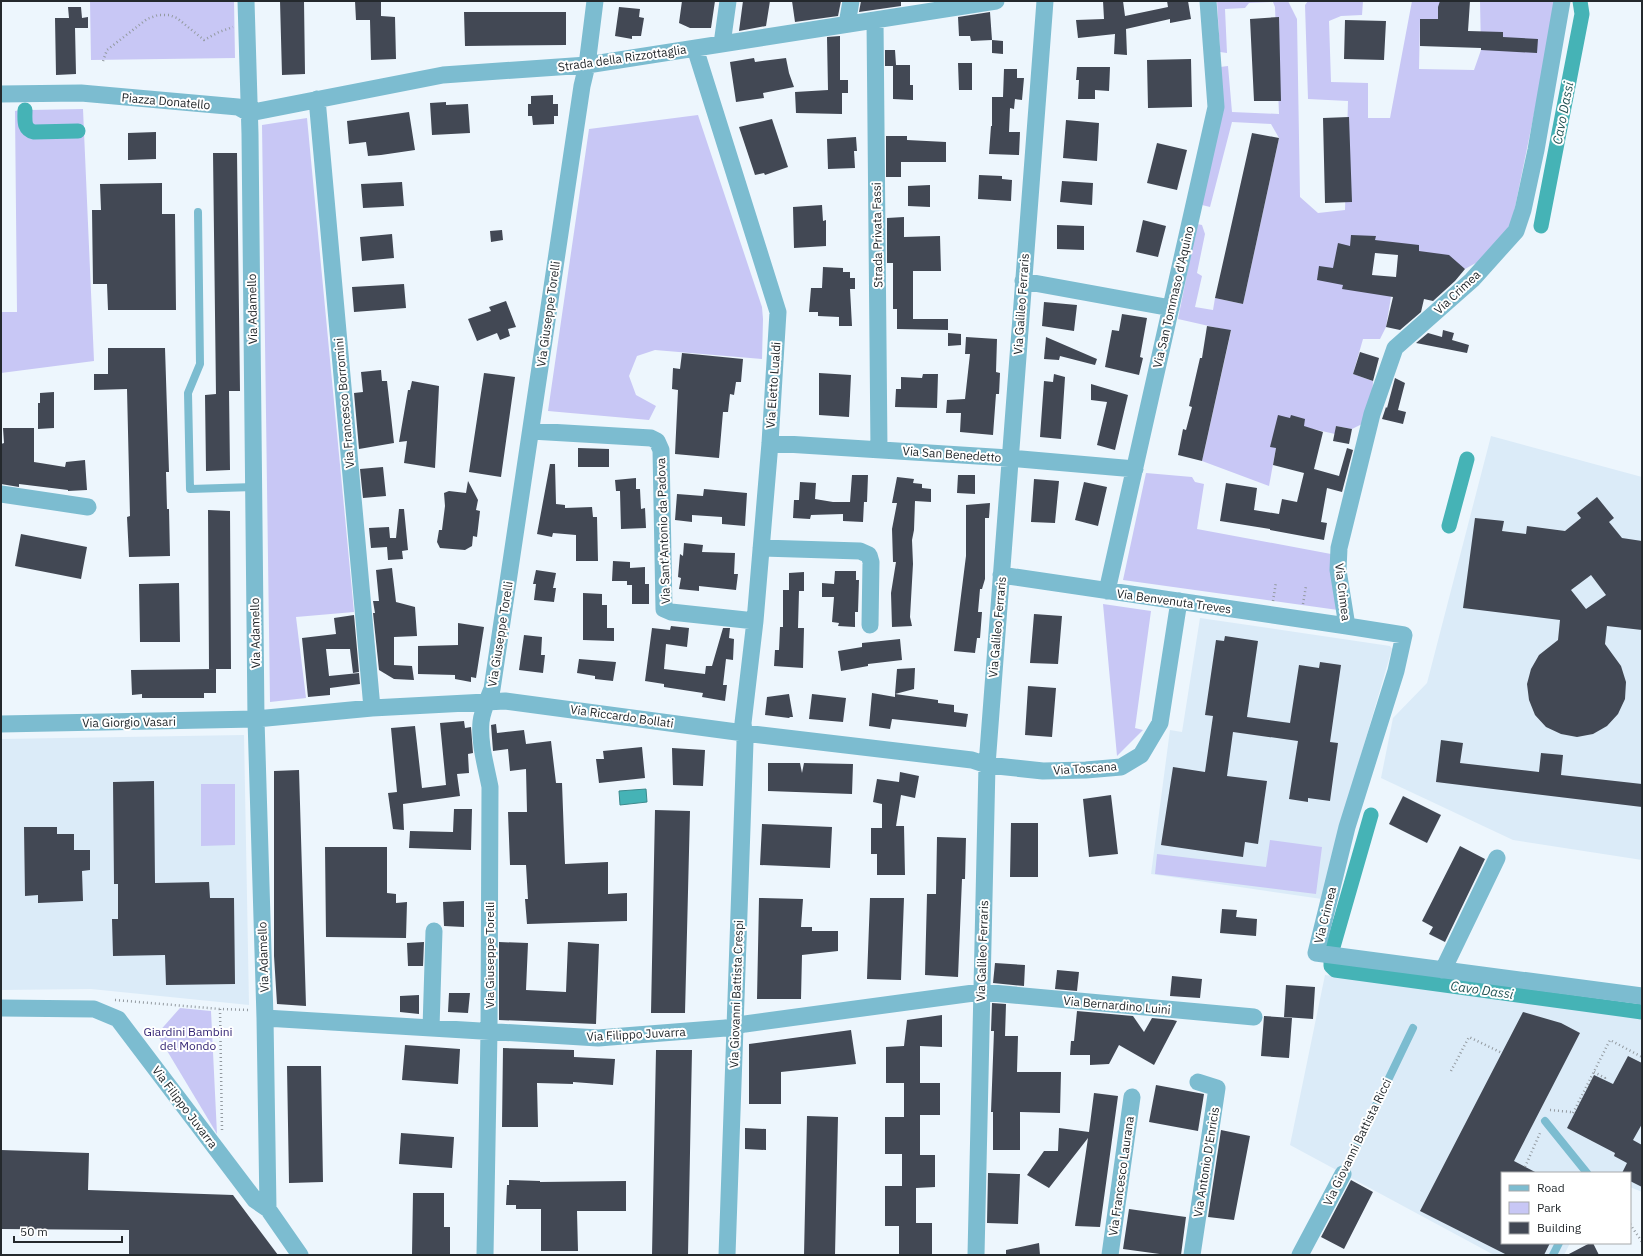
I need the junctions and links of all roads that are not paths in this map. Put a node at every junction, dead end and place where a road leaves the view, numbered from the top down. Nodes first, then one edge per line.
1 (246, 1) edge
2 (594, 1) edge
3 (728, 1) edge
4 (851, 1) edge
5 (996, 1) edge
6 (1045, 1) edge
7 (1208, 1) edge
8 (1562, 1) edge
9 (875, 20) junction
10 (847, 24) junction
11 (722, 44) junction
12 (695, 48) junction
13 (587, 65) junction
14 (1, 94) edge
15 (317, 99) junction
16 (249, 113) junction
17 (198, 212) dead end
18 (1023, 281) junction
19 (1171, 308) junction
20 (531, 431) junction
21 (770, 443) junction
22 (879, 450) junction
23 (1009, 458) junction
24 (1135, 469) junction
25 (254, 487) junction
26 (1, 494) edge
27 (88, 507) dead end
28 (761, 548) junction
29 (1001, 575) junction
30 (1107, 591) junction
31 (1179, 601) junction
32 (754, 621) junction
33 (870, 625) dead end
34 (1347, 626) junction
35 (486, 702) junction
36 (372, 708) junction
37 (256, 720) junction
38 (1, 724) edge
39 (744, 733) junction
40 (987, 765) junction
41 (1497, 858) dead end
42 (434, 932) dead end
43 (1443, 970) junction
44 (981, 992) junction
45 (1642, 996) edge
46 (1, 1008) edge
47 (265, 1018) junction
48 (1254, 1018) dead end
49 (735, 1026) junction
50 (431, 1028) junction
51 (1413, 1028) dead end
52 (489, 1031) junction
53 (1198, 1082) dead end
54 (1132, 1096) dead end
55 (1545, 1121) road end
56 (1586, 1172) edge
57 (1343, 1174) joint
58 (268, 1209) junction
59 (1558, 1244) edge
60 (300, 1255) edge
61 (485, 1255) edge
62 (728, 1255) edge
63 (976, 1255) edge
64 (1110, 1255) edge
65 (1192, 1255) edge
66 (1300, 1255) edge
67 (1553, 1255) edge

1 - 16 street, Via Adamello
2 - 13 street, Via Giuseppe Torelli
3 - 11 street
4 - 10 street
5 - 9 street, Strada della Rizzottaglia
6 - 18 street, Via Galileo Ferraris
7 - 19 street, Via San Tommaso d'Aquino
8 - 34 street, Via Crimea
9 - 10 street, Strada della Rizzottaglia
9 - 22 street, Strada Privata Fassi
10 - 11 street, Strada della Rizzottaglia
11 - 12 street, Strada della Rizzottaglia
12 - 13 street, Strada della Rizzottaglia
12 - 21 street, Via Eletto Lualdi
13 - 15 street, Strada della Rizzottaglia
13 - 20 street, Via Giuseppe Torelli
14 - 16 street, Piazza Donatello
15 - 16 street, Strada della Rizzottaglia
15 - 36 street, Via Francesco Borromini
16 - 25 street, Via Adamello
17 - 25 lane
18 - 19 street
18 - 23 street, Via Galileo Ferraris
19 - 24 street, Via San Tommaso d'Aquino
20 - 32 street, Via Sant'Antonio da Padova
20 - 35 street, Via Giuseppe Torelli
21 - 22 street, Via San Benedetto
21 - 28 street, Via Eletto Lualdi
22 - 23 street, Via San Benedetto
23 - 24 street, Via San Benedetto
23 - 29 street, Via Galileo Ferraris
24 - 30 street, Via San Tommaso d'Aquino
25 - 37 street, Via Adamello
26 - 27 street
28 - 32 street, Via Eletto Lualdi
28 - 33 street
29 - 30 street, Via Benvenuta Treves
29 - 40 street, Via Galileo Ferraris
30 - 31 street, Via Benvenuta Treves
31 - 34 street, Via Benvenuta Treves
31 - 40 street, Via Toscana
32 - 39 street, Via Eletto Lualdi
34 - 43 street, Via Crimea
35 - 36 street, Via Riccardo Bollati
35 - 39 street, Via Riccardo Bollati
35 - 52 street, Via Giuseppe Torelli
36 - 37 street, Via Riccardo Bollati
37 - 38 street, Via Giorgio Vasari
37 - 47 street, Via Adamello
39 - 40 street, Via Riccardo Bollati
39 - 49 street, Via Giovanni Battista Crespi
40 - 44 street, Via Galileo Ferraris
41 - 43 street
42 - 50 street
43 - 45 street, Via Crimea
44 - 48 street, Via Bernardino Luini
44 - 49 street, Via Filippo Juvarra
44 - 63 street, Via Galileo Ferraris
46 - 58 street, Via Filippo Juvarra
47 - 50 street, Via Filippo Juvarra
47 - 58 street, Via Adamello
49 - 52 street, Via Filippo Juvarra
49 - 62 street, Via Giovanni Battista Crespi
50 - 52 street, Via Filippo Juvarra
51 - 57 lane, Via Giovanni Battista Ricci
52 - 61 street, Via Giuseppe Torelli
53 - 65 street, Via Antonio D'Enricis
54 - 64 street, Via Francesco Laurana
55 - 56 lane
57 - 66 street, Via Giovanni Battista Ricci
58 - 60 street
59 - 67 lane

